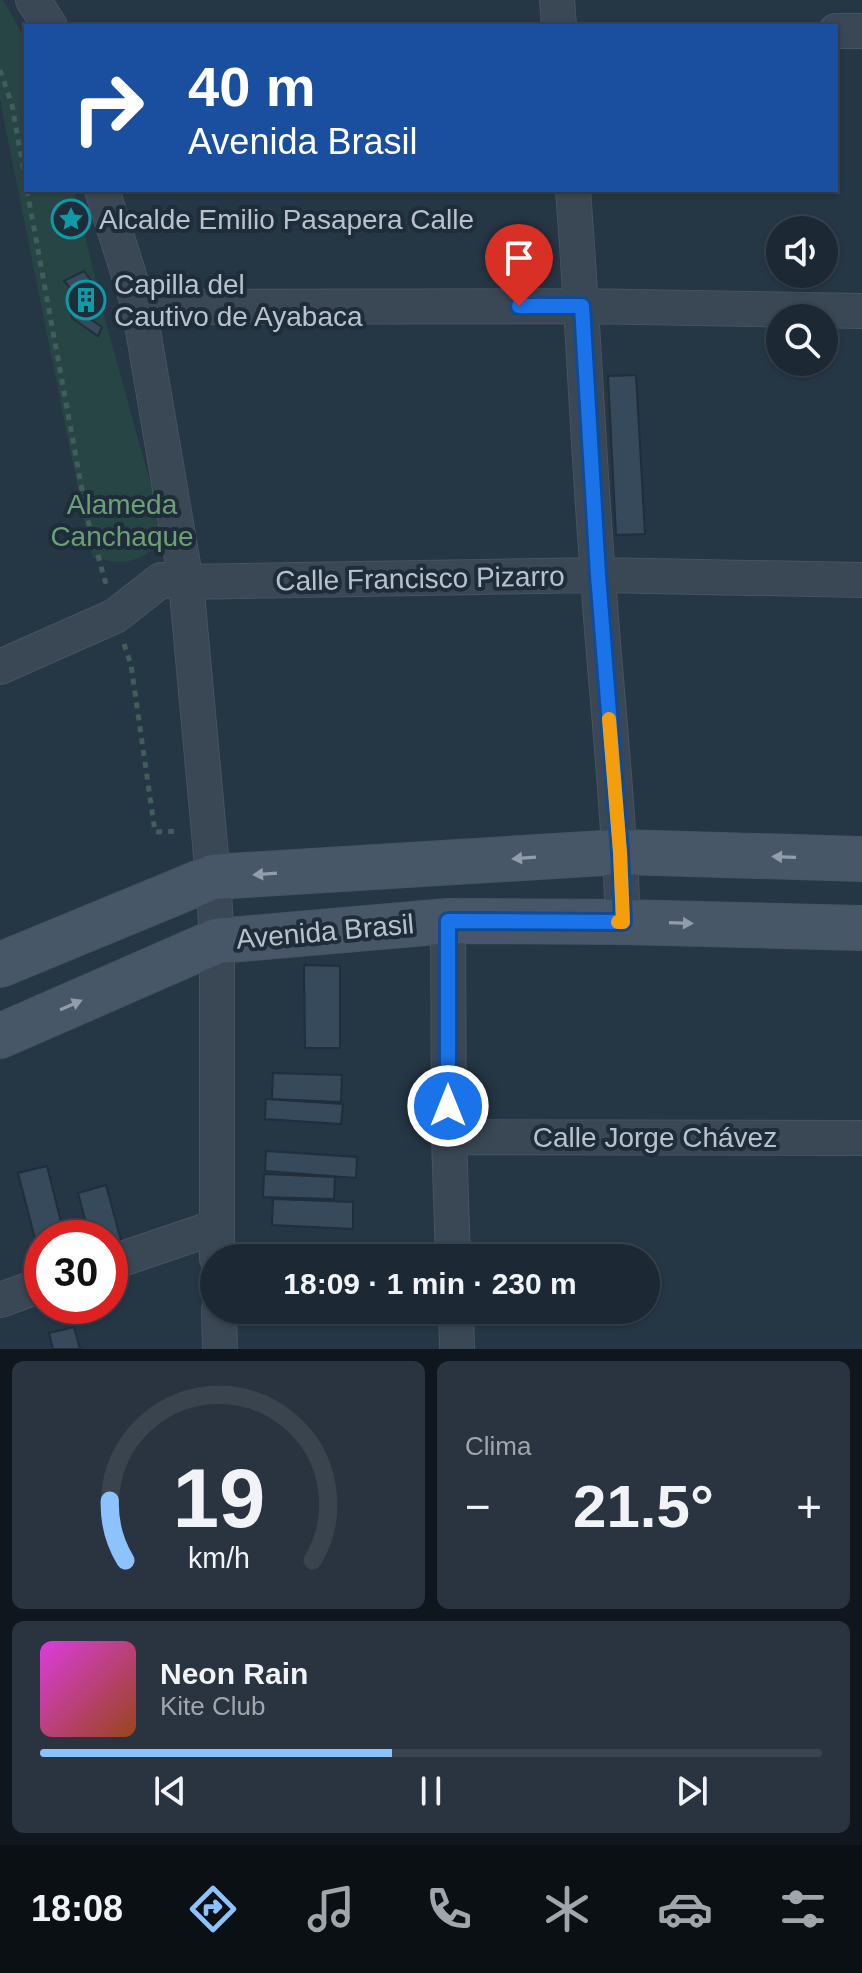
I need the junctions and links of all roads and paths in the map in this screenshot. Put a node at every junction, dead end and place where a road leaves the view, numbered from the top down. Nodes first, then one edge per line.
1 (33, 0) edge
2 (557, 0) edge
3 (49, 24) edge
4 (559, 24) edge
5 (838, 31) edge
6 (862, 31) edge
7 (0, 70) edge
8 (24, 172) edge
9 (27, 192) edge
10 (103, 192) edge
11 (573, 192) edge
12 (582, 306) junction
13 (139, 307) junction
14 (862, 311) edge
15 (598, 575) junction
16 (862, 580) edge
17 (186, 582) junction
18 (115, 616) junction
19 (0, 667) edge
20 (187, 830) dead end
21 (620, 852) junction
22 (862, 859) edge
23 (213, 877) junction
24 (448, 921) junction
25 (623, 922) junction
26 (862, 928) edge
27 (217, 941) junction
28 (0, 965) edge
29 (0, 1036) edge
30 (449, 1137) junction
31 (862, 1138) edge
32 (216, 1242) edge
33 (453, 1244) edge
34 (128, 1259) edge
35 (24, 1291) edge
36 (0, 1300) edge
37 (219, 1324) edge
38 (456, 1324) edge
39 (220, 1349) edge
40 (457, 1349) edge

1 - 3 street
2 - 4 street
5 - 6 street
7 - 8 path
9 - 18 path
10 - 13 street
11 - 12 street
12 - 13 street
12 - 14 street
12 - 15 street
13 - 17 street
15 - 16 street, Calle Francisco Pizarro
15 - 17 street, Calle Francisco Pizarro
15 - 21 street
17 - 18 street, Calle Francisco Pizarro
17 - 23 street
18 - 19 street, Calle Francisco Pizarro
18 - 20 path
22 -> 21 street, Avenida Brasil
21 -> 23 street, Avenida Brasil
21 - 25 street
23 - 27 street
23 - 28 street, Avenida Brasil
24 - 25 street, Avenida Brasil
24 - 27 street, Avenida Brasil
24 - 30 street
25 -> 26 street, Avenida Brasil
29 -> 27 street, Avenida Brasil
27 - 32 street
30 - 31 street, Calle Jorge Chávez
30 - 33 street
32 - 34 street
35 - 36 street
37 - 39 street
38 - 40 street

